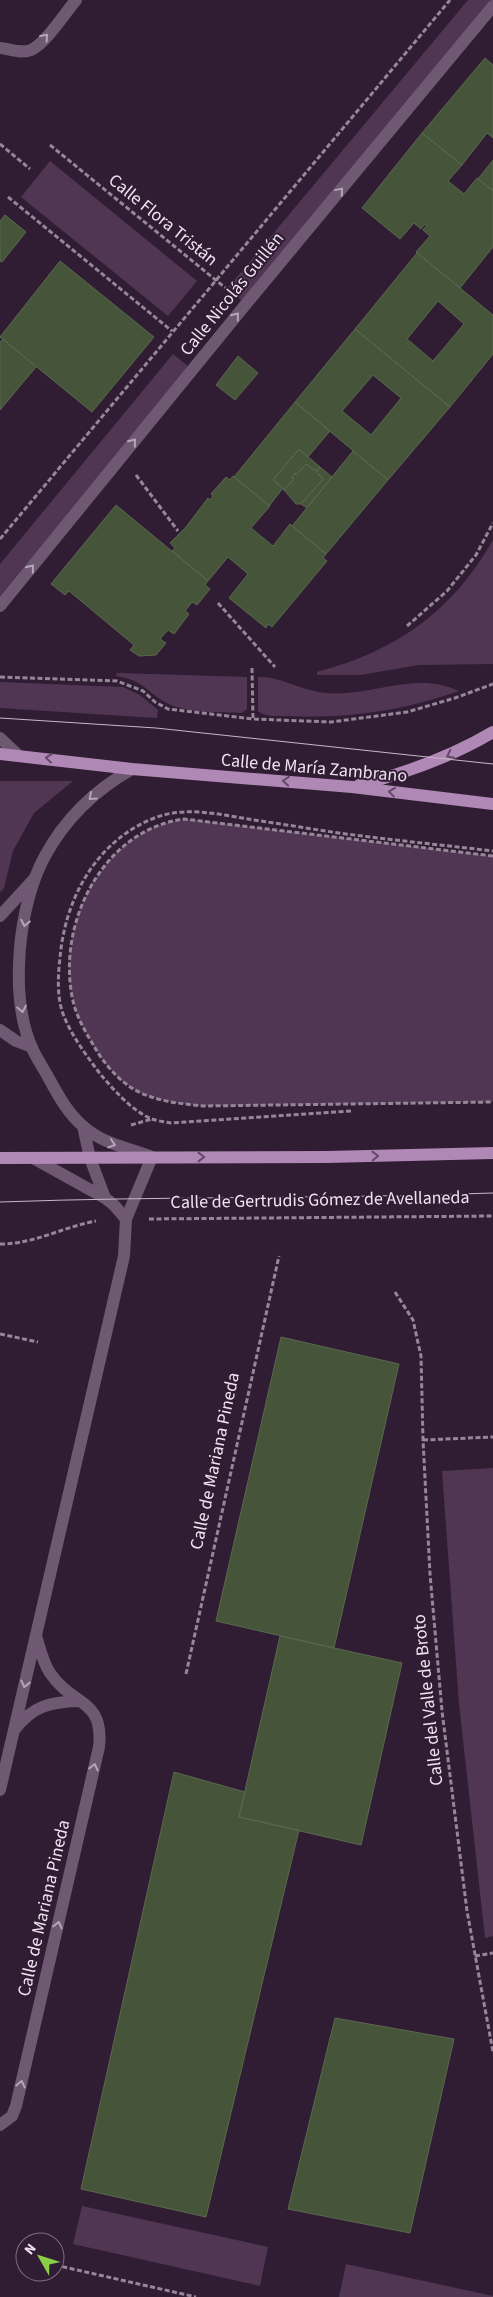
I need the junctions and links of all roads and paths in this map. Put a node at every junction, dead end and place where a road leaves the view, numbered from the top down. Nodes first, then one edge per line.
1 (76, 0) edge
2 (450, 0) edge
3 (493, 6) edge
4 (0, 47) edge
5 (0, 144) edge
6 (50, 145) dead end
7 (30, 169) dead end
8 (8, 197) dead end
9 (215, 279) junction
10 (246, 304) junction
11 (172, 331) junction
12 (132, 469) dead end
13 (493, 523) edge
14 (178, 531) dead end
15 (0, 539) edge
16 (218, 603) dead end
17 (0, 606) edge
18 (407, 626) dead end
19 (275, 666) dead end
20 (252, 668) dead end
21 (0, 677) edge
22 (493, 684) edge
23 (253, 719) junction
24 (493, 732) edge
25 (0, 738) edge
26 (0, 754) edge
27 (17, 754) junction
28 (132, 769) junction
29 (352, 787) junction
30 (493, 804) edge
31 (493, 851) edge
32 (493, 856) edge
33 (36, 877) junction
34 (0, 916) edge
35 (0, 1030) edge
36 (32, 1047) junction
37 (493, 1102) edge
38 (351, 1111) dead end
39 (82, 1126) junction
40 (493, 1153) edge
41 (152, 1157) junction
42 (0, 1158) edge
43 (32, 1158) junction
44 (90, 1158) junction
45 (105, 1198) junction
46 (493, 1216) edge
47 (148, 1219) dead end
48 (103, 1220) dead end
49 (126, 1220) junction
50 (0, 1244) edge
51 (279, 1256) dead end
52 (395, 1292) dead end
53 (0, 1334) edge
54 (38, 1342) dead end
55 (493, 1437) edge
56 (422, 1440) junction
57 (36, 1636) junction
58 (186, 1674) dead end
59 (79, 1701) junction
60 (13, 1731) junction
61 (0, 1790) edge
62 (493, 1952) edge
63 (475, 1956) junction
64 (493, 2052) edge
65 (0, 2125) edge
66 (65, 2267) edge
67 (196, 2297) edge

4 -> 1 street
2 - 9 path, Calle Nicolás Guillén
10 -> 3 street, Calle Nicolás Guillén
5 - 7 path
6 - 9 path, Calle Flora Tristán
8 - 11 path
9 - 10 path, Calle Flora Tristán
9 - 11 path, Calle Nicolás Guillén
17 -> 10 street, Calle Nicolás Guillén
11 - 15 path, Calle Nicolás Guillén
12 - 14 path
13 - 18 path
16 - 19 path
20 - 23 path
21 - 23 path
22 - 23 path
24 -> 29 main road
25 - 27 street
26 - 27 main road, Calle de María Zambrano
28 -> 27 main road, Calle de María Zambrano
29 -> 28 main road, Calle de María Zambrano
28 -> 33 street
30 -> 29 main road, Calle de María Zambrano
31 - 38 path
32 - 37 path
33 - 34 street
33 -> 36 street
35 - 36 street
36 - 39 street
39 -> 41 street
39 - 44 street
41 -> 40 main road
41 - 44 main road
41 - 49 street
42 - 43 main road
43 - 44 main road
43 - 45 street
44 - 45 street
45 - 49 street
46 - 47 path, Calle de Gertrudis Gómez de Avellaneda
48 - 50 path
49 - 57 street
51 - 58 path, Calle de Mariana Pineda
52 - 56 path, Calle del Valle de Broto
53 - 54 path
55 - 56 path
56 - 63 path, Calle del Valle de Broto
57 - 59 street, Calle de Mariana Pineda
57 -> 60 street
59 - 60 street
65 -> 59 street, Calle de Mariana Pineda
60 - 61 street
62 - 63 path
63 - 64 path, Calle del Valle de Broto
66 - 67 path

